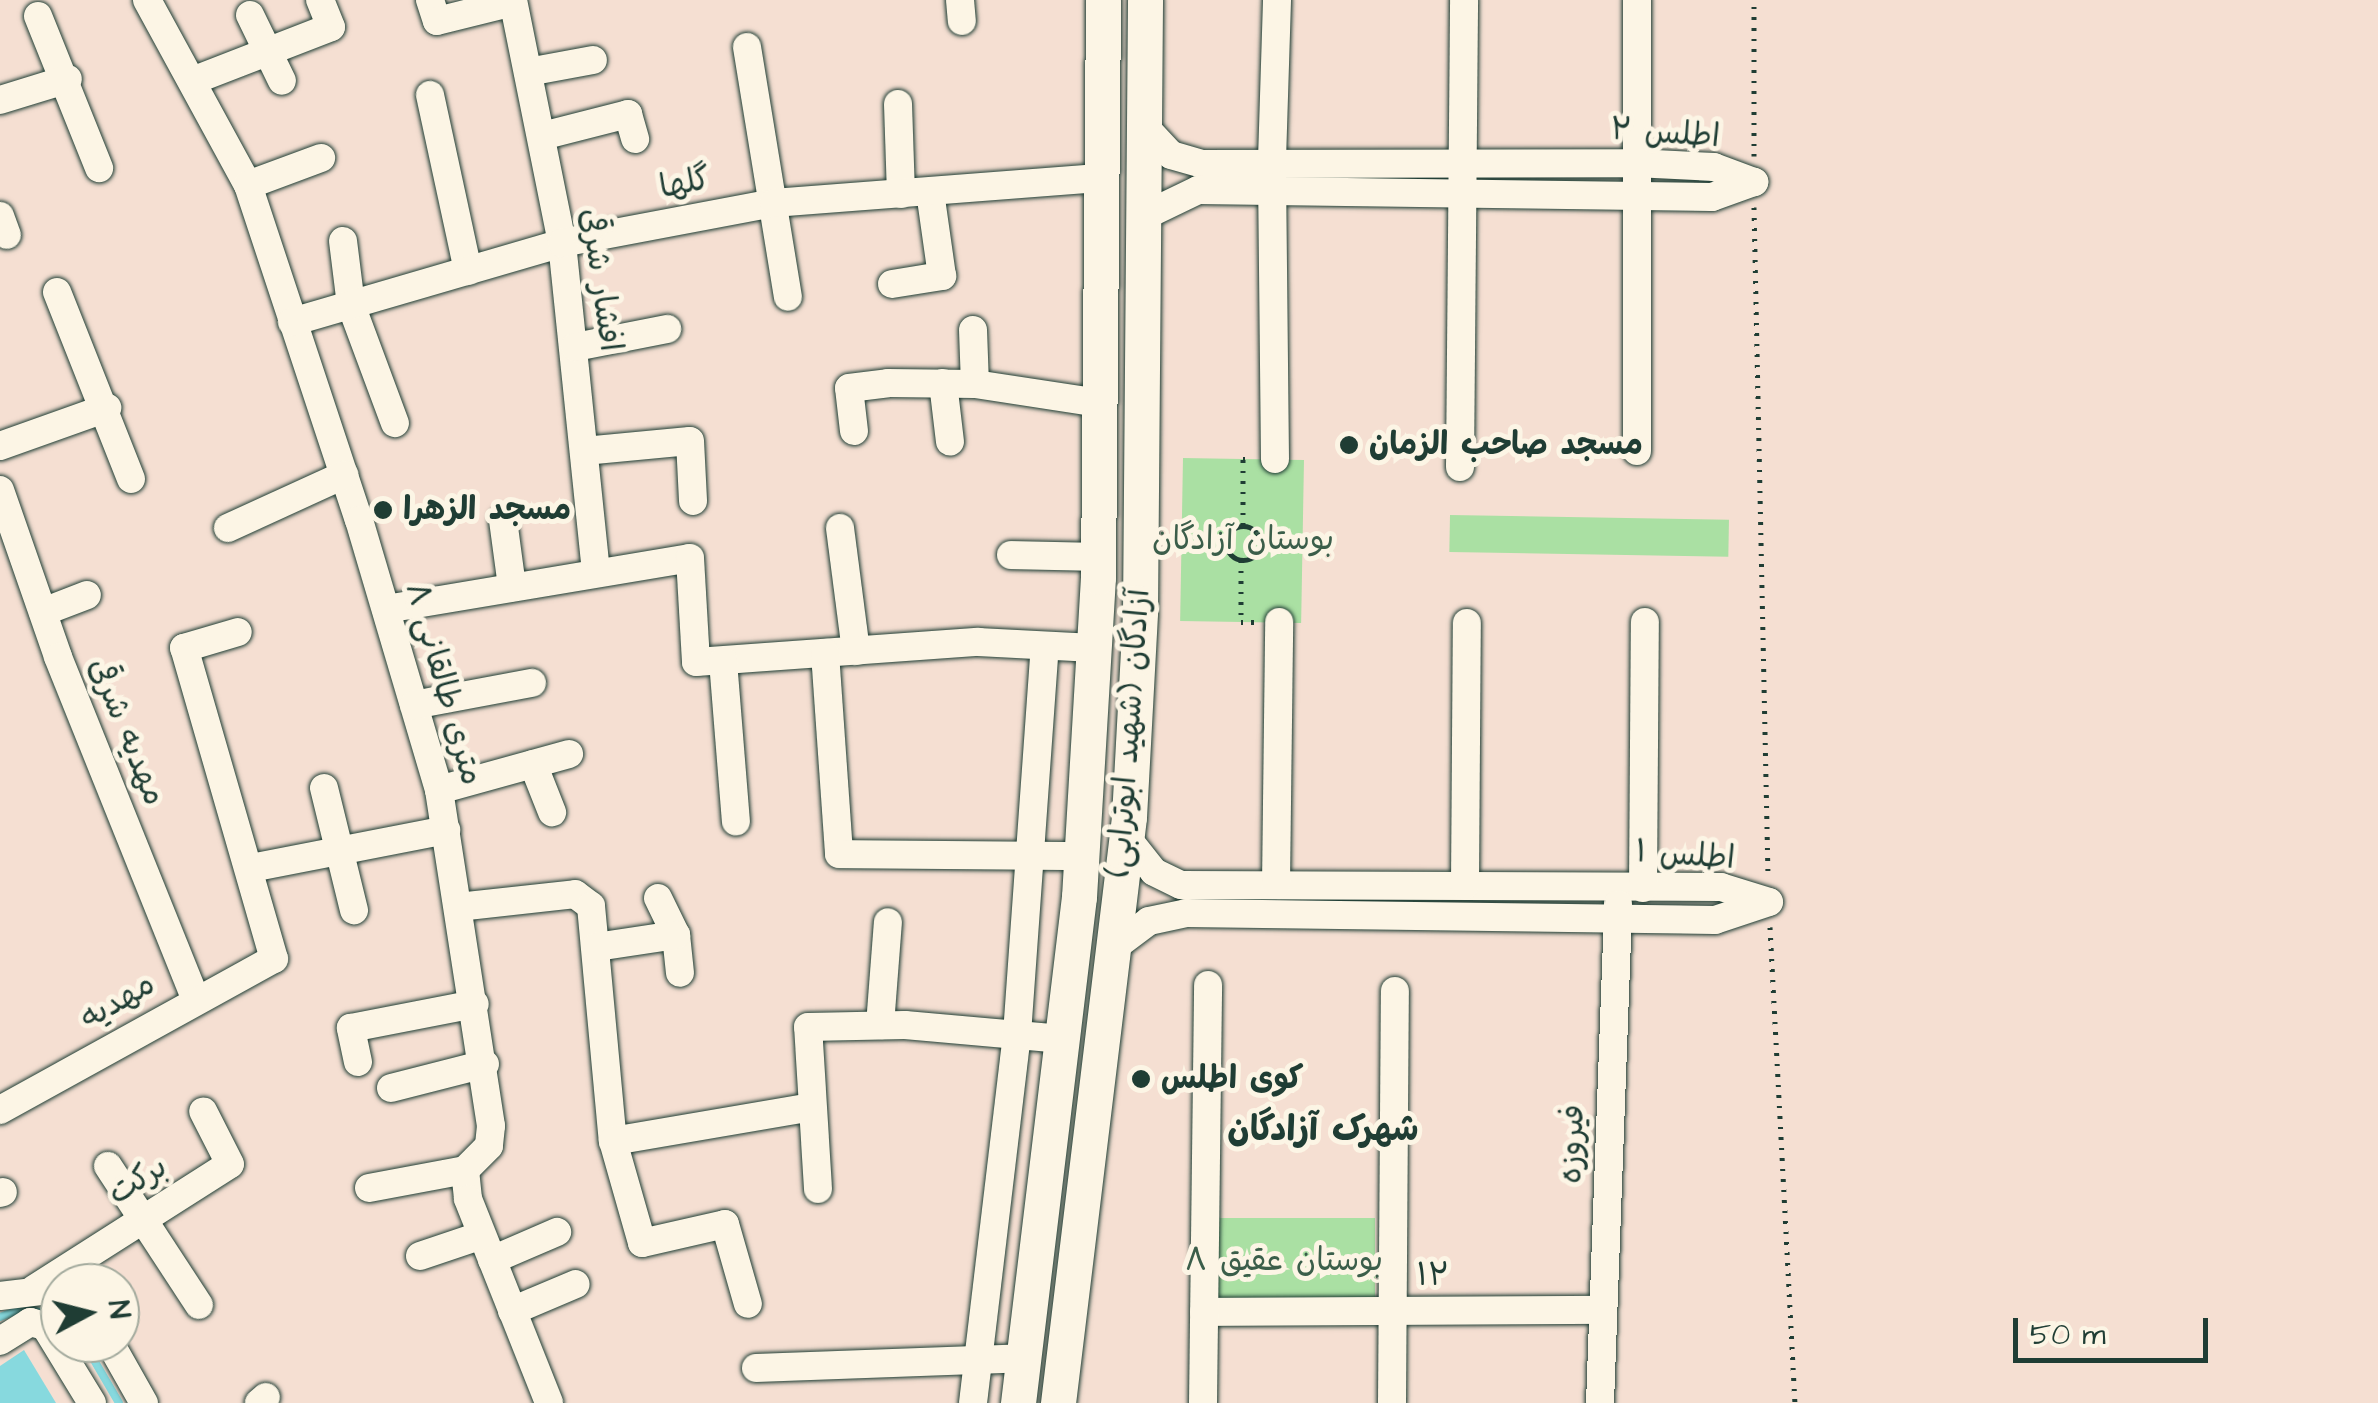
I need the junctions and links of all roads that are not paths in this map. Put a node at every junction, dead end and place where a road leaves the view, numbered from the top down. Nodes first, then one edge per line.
1 (148, 0) edge
2 (320, 0) edge
3 (430, 0) edge
4 (1103, 0) edge
5 (1146, 0) edge
6 (1278, 0) edge
7 (1464, 0) edge
8 (1637, 0) edge
9 (513, 1) edge
10 (38, 16) dead end
11 (250, 16) dead end
12 (747, 47) dead end
13 (272, 50) junction
14 (593, 60) dead end
15 (528, 72) junction
16 (68, 79) junction
17 (282, 81) dead end
18 (192, 82) junction
19 (430, 95) dead end
20 (0, 100) edge
21 (898, 104) dead end
22 (1145, 127) junction
23 (542, 136) junction
24 (635, 139) dead end
25 (322, 158) dead end
26 (1272, 160) junction
27 (1635, 163) junction
28 (1461, 164) junction
29 (99, 168) dead end
30 (1101, 178) junction
31 (248, 184) junction
32 (930, 192) junction
33 (1272, 192) junction
34 (902, 194) junction
35 (1460, 195) junction
36 (1634, 198) junction
37 (774, 203) junction
38 (1144, 216) junction
39 (342, 242) dead end
40 (562, 243) junction
41 (468, 271) junction
42 (892, 284) dead end
43 (56, 292) dead end
44 (788, 297) dead end
45 (351, 305) junction
46 (292, 322) junction
47 (667, 329) dead end
48 (973, 330) dead end
49 (574, 347) junction
50 (943, 383) junction
51 (975, 384) junction
52 (1099, 403) junction
53 (107, 408) junction
54 (395, 423) dead end
55 (854, 431) dead end
56 (950, 442) dead end
57 (0, 446) edge
58 (584, 451) junction
59 (1637, 452) dead end
60 (1276, 460) dead end
61 (1460, 467) dead end
62 (344, 475) junction
63 (131, 479) dead end
64 (0, 490) edge
65 (692, 501) dead end
66 (504, 520) dead end
67 (228, 528) dead end
68 (840, 528) dead end
69 (1011, 554) dead end
70 (1098, 567) junction
71 (596, 572) junction
72 (1140, 576) junction
73 (512, 586) junction
74 (87, 594) dead end
75 (386, 610) junction
76 (43, 612) junction
77 (1279, 622) dead end
78 (1646, 622) dead end
79 (1467, 623) dead end
80 (238, 632) dead end
81 (1044, 646) junction
82 (1094, 648) junction
83 (856, 651) junction
84 (825, 653) junction
85 (723, 660) junction
86 (532, 682) dead end
87 (414, 705) junction
88 (569, 754) dead end
89 (533, 764) junction
90 (324, 788) dead end
91 (439, 790) junction
92 (552, 812) dead end
93 (736, 820) dead end
94 (446, 830) junction
95 (1126, 838) junction
96 (338, 851) junction
97 (1032, 853) junction
98 (1082, 856) junction
99 (251, 868) junction
100 (1276, 885) junction
101 (1465, 886) junction
102 (1631, 887) junction
103 (658, 898) dead end
104 (458, 907) junction
105 (354, 910) dead end
106 (1618, 918) junction
107 (888, 922) dead end
108 (676, 934) junction
109 (596, 947) junction
110 (1113, 948) junction
111 (680, 973) dead end
112 (1208, 985) dead end
113 (1396, 990) dead end
114 (194, 998) junction
115 (475, 1004) junction
116 (880, 1025) junction
117 (1018, 1034) junction
118 (1062, 1038) junction
119 (358, 1062) dead end
120 (485, 1064) junction
121 (390, 1088) dead end
122 (812, 1107) junction
123 (0, 1110) edge
124 (203, 1111) dead end
125 (614, 1141) junction
126 (108, 1166) dead end
127 (464, 1170) junction
128 (369, 1188) dead end
129 (818, 1189) dead end
130 (144, 1219) junction
131 (557, 1232) dead end
132 (487, 1247) junction
133 (420, 1256) dead end
134 (84, 1263) edge
135 (576, 1284) dead end
136 (40, 1291) edge
137 (0, 1296) edge
138 (748, 1304) dead end
139 (200, 1305) dead end
140 (1602, 1310) junction
141 (512, 1311) junction
142 (1392, 1311) junction
143 (1204, 1312) junction
144 (0, 1341) edge
145 (1024, 1358) junction
146 (979, 1360) junction
147 (121, 1363) edge
148 (756, 1368) dead end
149 (92, 1403) edge
150 (144, 1403) edge
151 (549, 1403) edge
152 (973, 1403) edge
153 (1018, 1403) edge
154 (1058, 1403) edge
155 (1203, 1403) edge
156 (1392, 1403) edge
157 (1600, 1403) edge

1 - 18 street, ۸ متری طالقانی
2 - 13 street
3 - 9 street
4 - 30 main road, آزادگان (شهید ابوترابی)
5 - 22 main road, آزادگان (شهید ابوترابی)
6 - 26 street
7 - 28 street
8 - 27 street
9 - 15 street, افشار شرقی
10 - 16 street
11 - 13 street
12 - 37 street
13 - 17 street
13 - 18 street
14 - 15 street
15 - 23 street, افشار شرقی
16 - 20 street
16 - 29 street
18 - 31 street, ۸ متری طالقانی
19 - 41 street
21 - 34 street
22 - 26 street, اطلس ۲
22 - 38 main road, آزادگان (شهید ابوترابی)
23 - 24 street
23 - 40 street, افشار شرقی
25 - 31 street
26 - 28 street, اطلس ۲
26 - 33 street
27 - 28 street, اطلس ۲
27 - 36 street
27 - 36 street, اطلس ۲
28 - 35 street
30 - 32 street, گلها
30 - 52 main road, آزادگان (شهید ابوترابی)
31 - 46 street, ۸ متری طالقانی
32 - 34 street, گلها
32 - 42 street
33 - 35 street, اطلس ۲
33 - 38 street, اطلس ۲
33 - 60 street
34 - 37 street, گلها
35 - 36 street, اطلس ۲
35 - 61 street
36 - 59 street
37 - 40 street, گلها
37 - 44 street
38 - 72 main road, آزادگان (شهید ابوترابی)
39 - 45 street
40 - 41 street, گلها
40 - 49 street, افشار شرقی
41 - 45 street, گلها
43 - 53 street
45 - 46 street, گلها
45 - 54 street
46 - 62 street, ۸ متری طالقانی
47 - 49 street
48 - 51 street
49 - 58 street, افشار شرقی
50 - 51 street
50 - 55 street
50 - 56 street
51 - 52 street
52 - 70 main road, آزادگان (شهید ابوترابی)
53 - 57 street
53 - 63 street
58 - 65 street
58 - 71 street, افشار شرقی
62 - 67 street
62 - 75 street, ۸ متری طالقانی
64 - 76 street, مهدیه شرقی
66 - 73 street
68 - 83 street
69 - 70 street
70 - 72 main road
70 - 82 main road, آزادگان (شهید ابوترابی)
71 - 73 street
71 - 85 street
72 - 95 main road, آزادگان (شهید ابوترابی)
73 - 75 street
74 - 76 street
75 - 87 street, ۸ متری طالقانی
76 - 114 street, مهدیه شرقی
77 - 100 street
78 - 102 street, فیروزه
79 - 101 street
80 - 99 street
81 - 82 street
81 - 83 street
81 - 97 street
82 - 98 main road, آزادگان (شهید ابوترابی)
83 - 84 street
84 - 85 street
84 - 97 street
85 - 93 street
86 - 87 street
87 - 91 street, ۸ متری طالقانی
88 - 89 street
89 - 91 street
89 - 92 street
90 - 96 street
91 - 94 street, ۸ متری طالقانی
94 - 96 street
94 - 104 street, ۸ متری طالقانی
95 - 100 street, اطلس ۱
95 - 110 main road, آزادگان (شهید ابوترابی)
96 - 99 street
96 - 105 street
97 - 98 street
97 - 117 street
98 - 118 main road, آزادگان (شهید ابوترابی)
99 - 114 street, مهدیه
100 - 101 street, اطلس ۱
101 - 102 street, اطلس ۱
102 - 106 street, فیروزه
102 - 106 street, اطلس ۱
103 - 108 street
104 - 109 street
104 - 115 street, ۸ متری طالقانی
106 - 110 street, اطلس ۱
106 - 140 street, فیروزه
107 - 116 street
108 - 109 street
108 - 111 street
109 - 125 street
110 - 154 main road, آزادگان (شهید ابوترابی)
112 - 143 street
113 - 142 street
114 - 123 street, مهدیه
115 - 119 street
115 - 120 street, ۸ متری طالقانی
116 - 117 street
116 - 122 street
117 - 118 street
117 - 146 street
118 - 145 main road, آزادگان (شهید ابوترابی)
120 - 121 street
120 - 127 street, ۸ متری طالقانی
122 - 125 street
122 - 129 street
124 - 130 street, برکت
125 - 138 street
126 - 130 street
127 - 128 street
127 - 132 street
130 - 134 street, برکت
130 - 139 street
131 - 132 street
132 - 133 street
132 - 141 street
135 - 141 street
136 - 137 street
140 - 142 street, ۱۲
140 - 157 street, فیروزه
141 - 151 street
142 - 143 street, ۱۲
142 - 156 street
143 - 155 street
144 - 149 street
145 - 146 street
145 - 153 main road, آزادگان (شهید ابوترابی)
146 - 148 street
146 - 152 street
147 - 150 street

